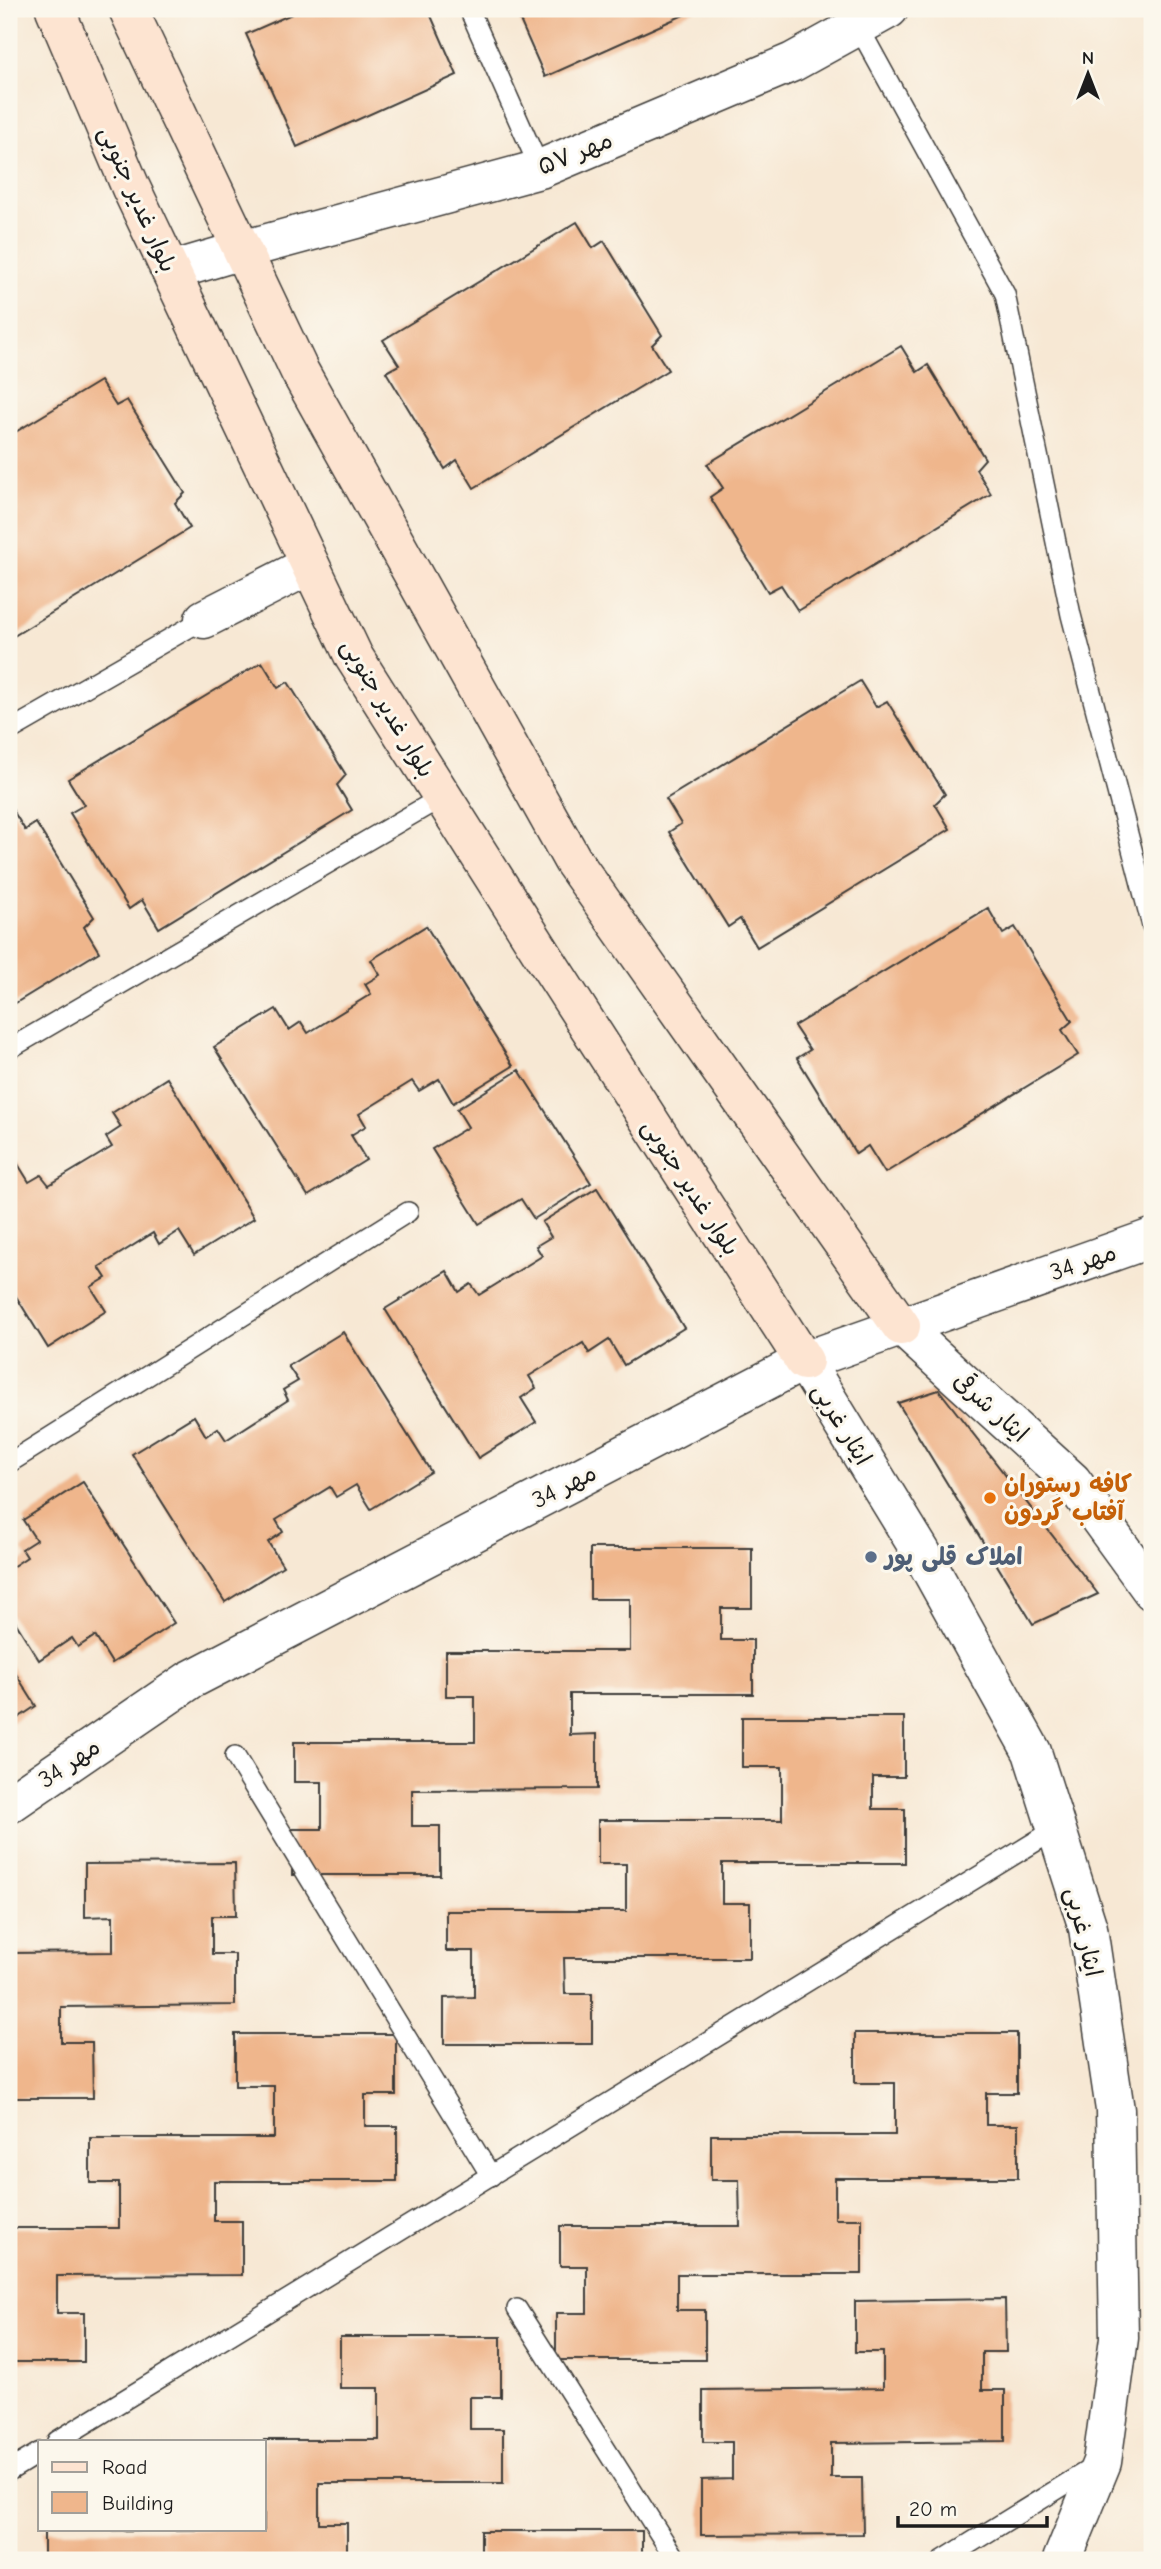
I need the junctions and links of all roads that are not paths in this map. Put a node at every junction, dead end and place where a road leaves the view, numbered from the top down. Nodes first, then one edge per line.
1 (55, 9) edge
2 (128, 9) edge
3 (469, 9) edge
4 (865, 14) edge
5 (540, 169) junction
6 (242, 250) junction
7 (171, 271) junction
8 (310, 565) junction
9 (204, 619) joint
10 (9, 731) edge
11 (442, 797) junction
12 (1152, 926) edge
13 (9, 1049) edge
14 (408, 1212) dead end
15 (1152, 1238) edge
16 (901, 1326) junction
17 (804, 1361) junction
18 (9, 1463) edge
19 (1152, 1591) edge
20 (236, 1756) dead end
21 (9, 1804) edge
22 (1056, 1829) junction
23 (491, 2176) junction
24 (517, 2309) dead end
25 (59, 2440) edge
26 (38, 2453) edge
27 (1102, 2462) junction
28 (9, 2471) edge
29 (676, 2560) edge
30 (943, 2560) edge
31 (1062, 2560) edge

1 - 7 main road, بلوار غدیر جنوبی
2 - 6 main road
3 - 5 lane
4 - 5 street, مهر ۵۷
4 - 12 lane
5 - 6 street, مهر ۵۷
6 - 7 street, مهر ۵۷
6 - 16 main road
7 - 8 main road, بلوار غدیر جنوبی
8 - 9 street
8 - 11 main road, بلوار غدیر جنوبی
9 - 10 lane
11 - 13 lane
11 - 17 main road, بلوار غدیر جنوبی
14 - 18 lane
15 - 16 street, مهر 34
16 - 17 street, مهر 34
16 - 19 street, ایثار شرقی
17 - 21 street, مهر 34
17 - 22 street, ایثار غربی
20 - 23 lane
22 - 23 lane
22 - 27 street, ایثار غربی
23 - 25 lane
24 - 29 lane
26 - 28 lane
27 - 30 lane
27 - 31 street, ایثار غربی

